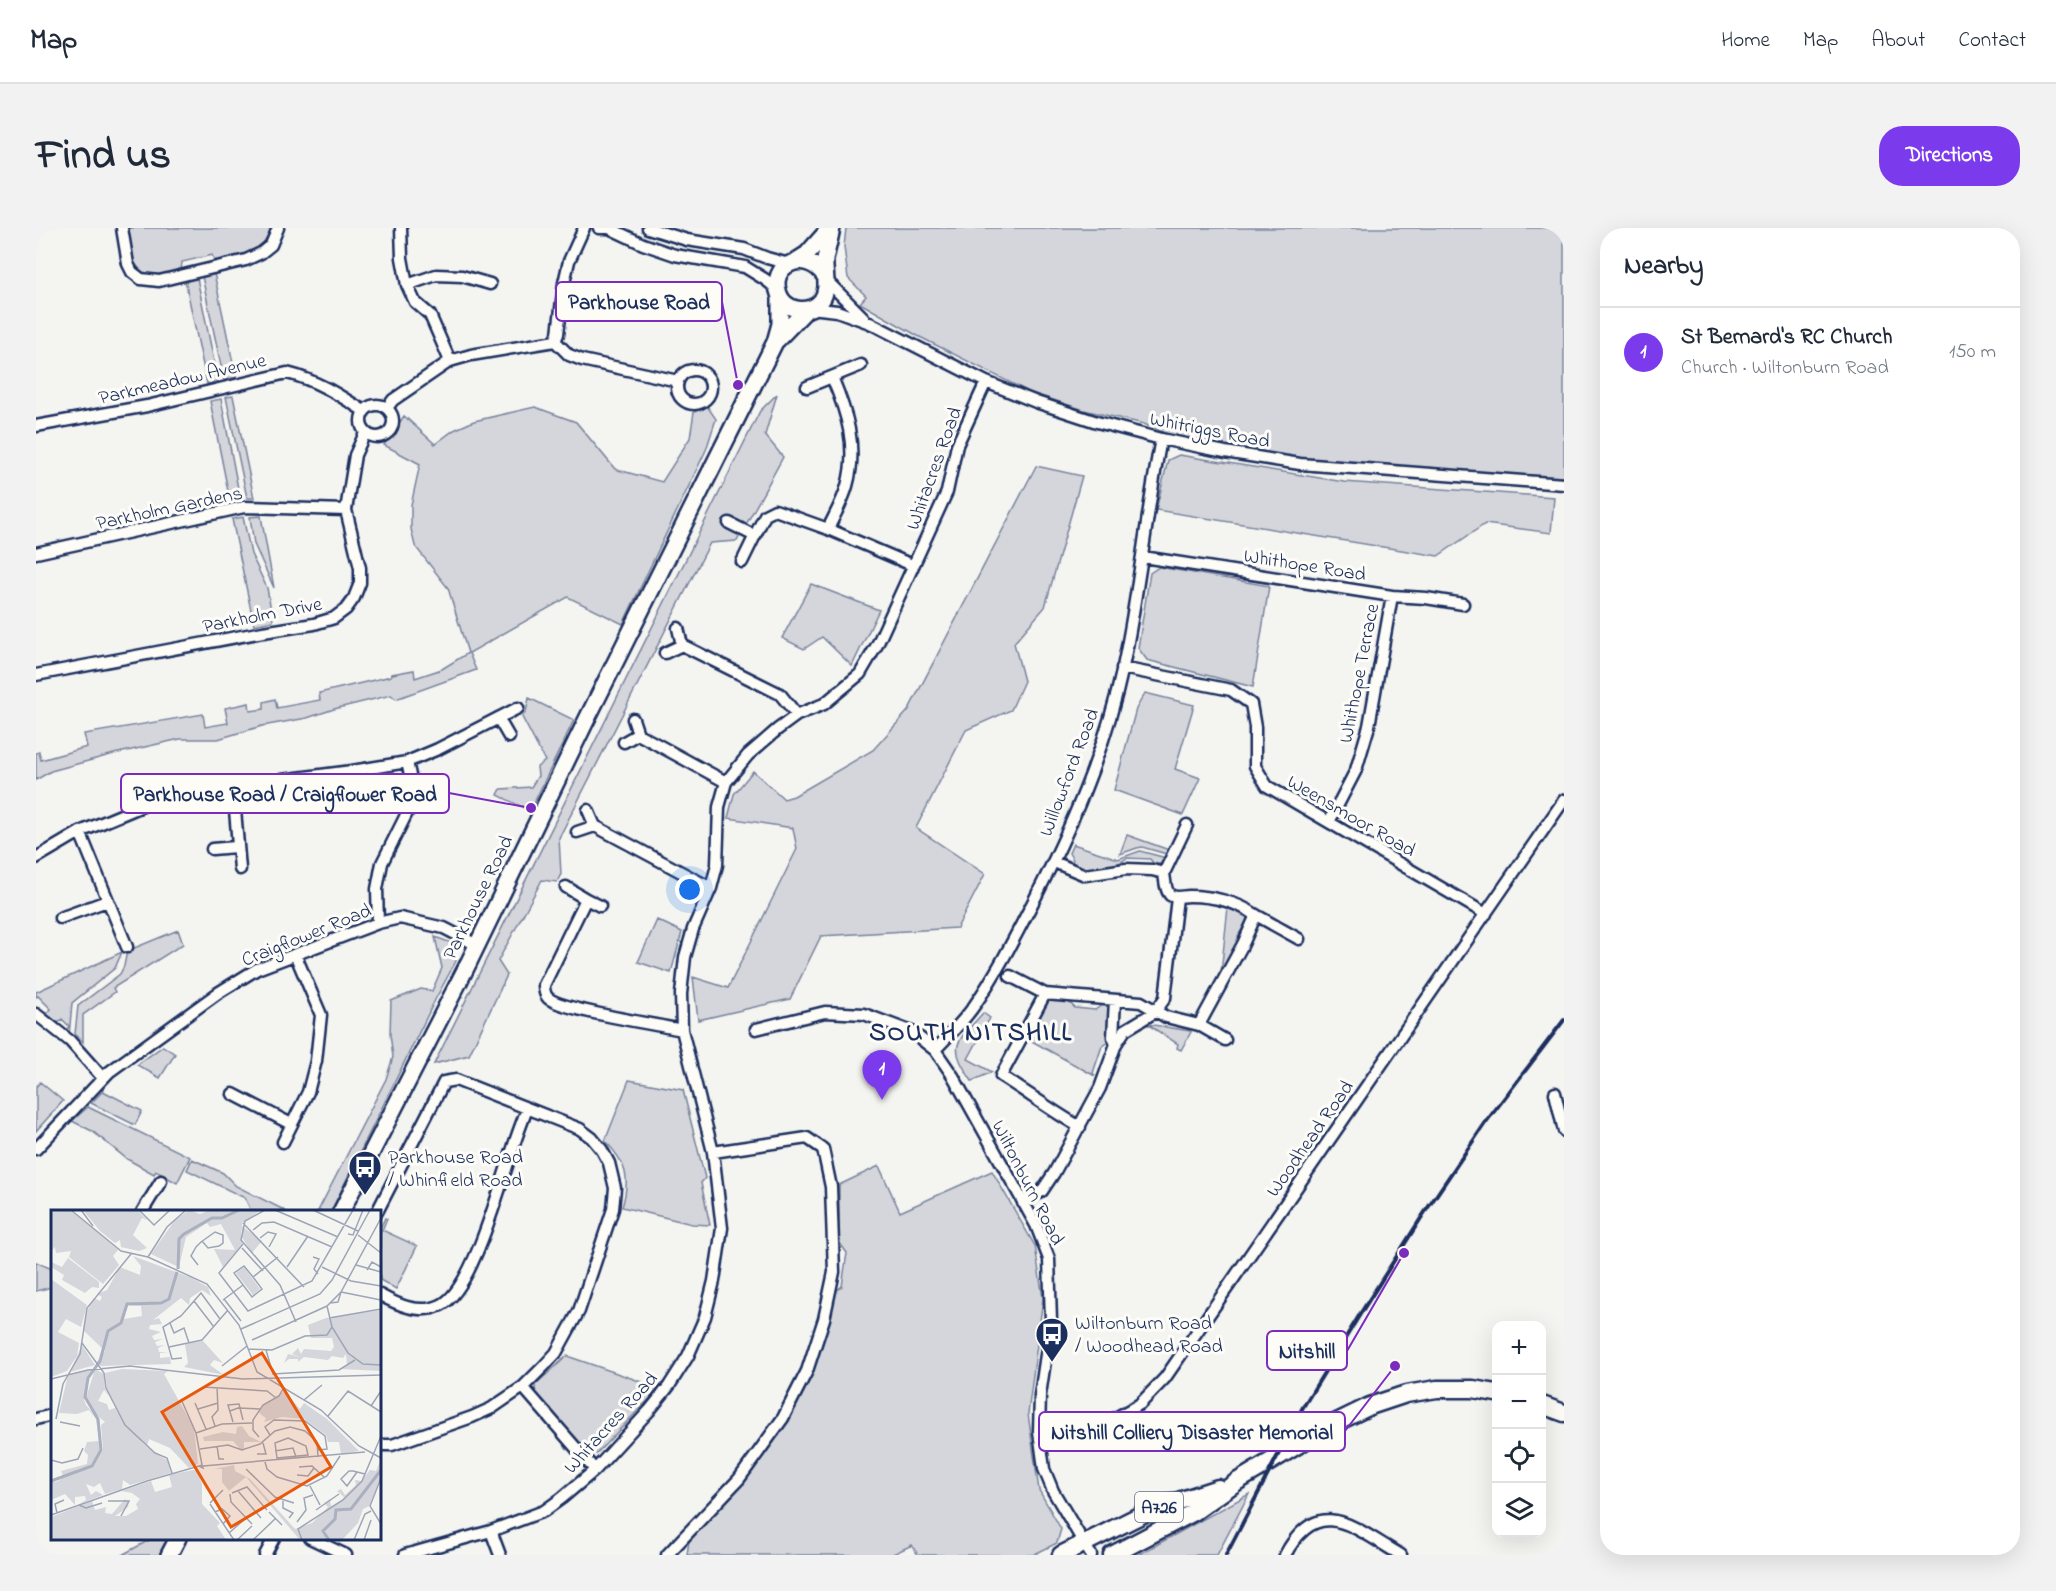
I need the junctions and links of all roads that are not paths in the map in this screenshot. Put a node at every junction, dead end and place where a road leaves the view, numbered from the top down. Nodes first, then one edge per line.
1 (122, 228) edge
2 (278, 228) edge
3 (401, 228) edge
4 (585, 228) edge
5 (599, 228) edge
6 (648, 228) edge
7 (831, 228) edge
8 (793, 262) junction
9 (825, 277) junction
10 (490, 284) dead end
11 (407, 285) junction
12 (779, 293) junction
13 (808, 309) junction
14 (870, 323) junction
15 (555, 341) junction
16 (775, 342) junction
17 (450, 361) junction
18 (861, 364) dead end
19 (832, 377) junction
20 (678, 381) dead end
21 (986, 382) junction
22 (807, 387) dead end
23 (387, 408) junction
24 (364, 411) junction
25 (37, 422) edge
26 (365, 433) junction
27 (1161, 439) junction
28 (1564, 484) edge
29 (346, 510) junction
30 (729, 523) dead end
31 (828, 529) junction
32 (754, 536) junction
33 (36, 553) edge
34 (1143, 556) junction
35 (741, 562) dead end
36 (912, 565) junction
37 (1392, 596) junction
38 (1462, 603) dead end
39 (678, 628) dead end
40 (682, 645) junction
41 (665, 653) dead end
42 (1122, 668) junction
43 (36, 675) edge
44 (518, 708) dead end
45 (797, 715) junction
46 (498, 718) junction
47 (633, 719) dead end
48 (638, 735) junction
49 (509, 738) dead end
50 (624, 742) dead end
51 (407, 762) junction
52 (726, 782) junction
53 (232, 786) junction
54 (1564, 800) edge
55 (588, 810) dead end
56 (1329, 822) junction
57 (1186, 825) dead end
58 (595, 826) junction
59 (80, 832) junction
60 (577, 832) dead end
61 (237, 847) junction
62 (212, 849) dead end
63 (36, 858) edge
64 (1054, 862) junction
65 (240, 869) dead end
66 (1164, 873) junction
67 (566, 887) dead end
68 (711, 888) junction
69 (1177, 898) junction
70 (586, 899) junction
71 (107, 901) junction
72 (600, 906) dead end
73 (1486, 914) junction
74 (1257, 915) junction
75 (60, 918) dead end
76 (378, 923) junction
77 (1299, 939) dead end
78 (477, 945) junction
79 (127, 947) dead end
80 (295, 954) junction
81 (1010, 976) dead end
82 (1045, 994) junction
83 (1114, 1000) junction
84 (1155, 1012) junction
85 (36, 1014) edge
86 (1198, 1025) junction
87 (756, 1029) dead end
88 (682, 1030) junction
89 (1225, 1040) dead end
90 (1116, 1044) junction
91 (934, 1050) junction
92 (102, 1077) junction
93 (1555, 1093) dead end
94 (233, 1094) dead end
95 (527, 1109) junction
96 (1562, 1115) edge
97 (291, 1124) junction
98 (1080, 1127) junction
99 (1564, 1131) edge
100 (282, 1142) dead end
101 (36, 1149) edge
102 (713, 1152) junction
103 (162, 1180) dead end
104 (1023, 1203) junction
105 (142, 1210) edge
106 (342, 1210) edge
107 (378, 1210) edge
108 (381, 1296) edge
109 (523, 1387) junction
110 (1492, 1392) edge
111 (1546, 1399) edge
112 (1564, 1401) edge
113 (1546, 1406) edge
114 (1564, 1413) edge
115 (51, 1415) edge
116 (36, 1419) edge
117 (1039, 1431) junction
118 (381, 1445) edge
119 (596, 1470) junction
120 (1238, 1481) junction
121 (491, 1531) junction
122 (177, 1540) edge
123 (273, 1540) edge
124 (312, 1540) edge
125 (1087, 1549) edge
126 (169, 1555) edge
127 (265, 1555) edge
128 (346, 1555) edge
129 (405, 1555) edge
130 (500, 1555) edge
131 (667, 1555) edge
132 (1061, 1555) edge
133 (1112, 1555) edge
134 (1285, 1555) edge
135 (1401, 1555) edge

1 - 2 street
3 - 11 street
4 - 5 street
4 - 15 street
5 - 12 street
6 - 8 street
7 - 8 main road, Parkhouse Road
7 - 9 main road, Parkhouse Road
8 - 9 main road
8 - 12 main road, Parkhouse Road
9 - 13 main road, Parkhouse Road
9 - 14 street, Whitriggs Road
10 - 11 street
11 - 17 street
12 - 13 main road
12 - 16 main road, Parkhouse Road
13 - 14 street, Whitriggs Road
13 - 16 main road, Parkhouse Road
14 - 21 street, Whitriggs Road
15 - 17 street
15 - 20 street
16 - 78 main road, Parkhouse Road
17 - 23 street
18 - 19 street
19 - 22 street
19 - 31 street
21 - 27 street, Whitriggs Road
21 - 36 street, Whitacres Road
23 - 24 street
23 - 26 street
24 - 25 street, Parkmeadow Avenue
24 - 26 street, Parkholm Drive
26 - 29 street, Parkholm Drive
27 - 28 street, Whitriggs Road
27 - 34 street, Willowford Road
29 - 33 street, Parkholm Gardens
29 - 43 street, Parkholm Drive
30 - 32 street
31 - 32 street
31 - 36 street
32 - 35 street
34 - 37 street, Whithope Road
34 - 42 street, Willowford Road
36 - 45 street, Whitacres Road
37 - 38 street, Whithope Road
37 - 56 street, Whithope Terrace
39 - 40 street
40 - 41 street
40 - 45 street
42 - 56 street, Weensmoor Road
42 - 64 street, Willowford Road
44 - 46 street
45 - 52 street, Whitacres Road
46 - 49 street
46 - 51 street
47 - 48 street
48 - 50 street
48 - 52 street
51 - 53 street
51 - 76 street
52 - 68 street, Whitacres Road
53 - 59 street
53 - 61 street
54 - 73 street, Woodhead Road
55 - 58 street
56 - 73 street, Weensmoor Road
57 - 66 street
58 - 60 street
58 - 68 street
59 - 63 street
59 - 71 street
61 - 62 street
61 - 65 street
64 - 66 street
64 - 91 street, Willowford Road
66 - 69 street
67 - 70 street
68 - 88 street, Whitacres Road
69 - 74 street
69 - 84 street
70 - 72 street
70 - 88 street
71 - 75 street
71 - 79 street
73 - 117 street, Woodhead Road
74 - 77 street
74 - 86 street
76 - 78 street, Craigflower Road
76 - 80 street, Craigflower Road
78 - 106 main road, Parkhouse Road
80 - 92 street, Craigflower Road
80 - 97 street
81 - 82 street
82 - 83 street
82 - 98 street
83 - 84 street
83 - 90 street
84 - 86 street
84 - 90 street
85 - 92 street
86 - 89 street
87 - 91 street, Wiltonburn Road
88 - 102 street, Whitacres Road
90 - 98 street
91 - 104 street, Wiltonburn Road
92 - 101 street, Craigflower Road
93 - 96 street
94 - 97 street
95 - 107 street
95 - 108 street
95 - 109 street
96 - 99 street
97 - 100 street
98 - 104 street
102 - 119 street, Whitacres Road
102 - 131 street
103 - 105 street
104 - 117 street, Wiltonburn Road
109 - 118 street
109 - 119 street
110 - 120 main road, A726
111 - 112 main road
113 - 114 main road
115 - 116 street
117 - 125 street, Wiltonburn Road
119 - 121 street, Whitacres Road
120 - 125 main road, A726
120 - 133 main road, A726
121 - 129 street, Whitacres Road
121 - 130 street
122 - 126 main road
123 - 127 street
124 - 128 street
125 - 132 main road, A726
134 - 135 street

